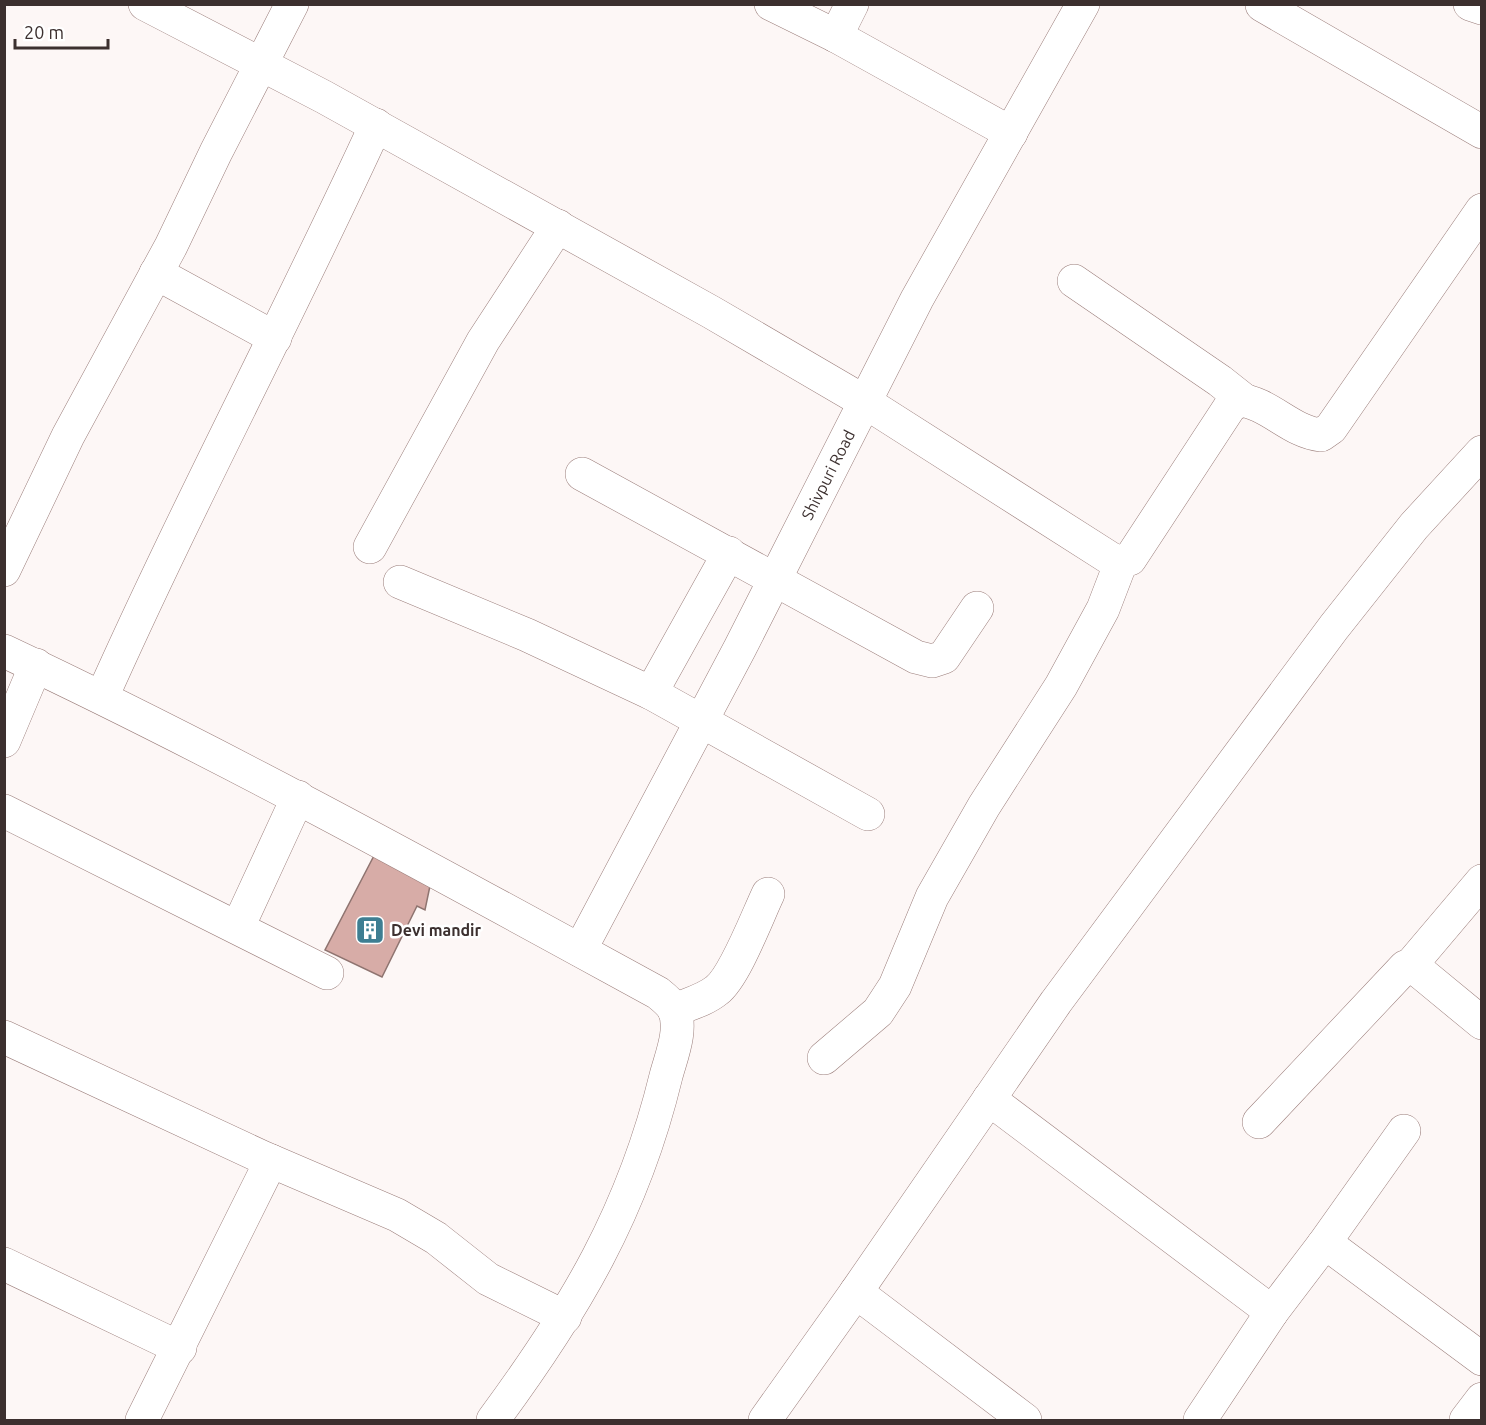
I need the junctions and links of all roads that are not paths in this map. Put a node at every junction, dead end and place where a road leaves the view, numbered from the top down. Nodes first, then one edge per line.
1 (145, 4) edge
2 (292, 4) edge
3 (771, 4) edge
4 (852, 4) edge
5 (1083, 4) edge
6 (1470, 4) edge
7 (1262, 5) edge
8 (1482, 8) edge
9 (836, 36) junction
10 (262, 65) junction
11 (376, 125) junction
12 (1011, 132) junction
13 (1482, 132) edge
14 (1482, 210) edge
15 (558, 226) junction
16 (156, 273) junction
17 (1074, 280) dead end
18 (274, 339) junction
19 (1244, 400) junction
20 (865, 402) junction
21 (1482, 452) edge
22 (582, 474) dead end
23 (370, 547) dead end
24 (729, 553) junction
25 (1121, 562) junction
26 (4, 570) edge
27 (775, 577) junction
28 (400, 582) dead end
29 (977, 608) dead end
30 (4, 651) edge
31 (36, 666) junction
32 (651, 693) junction
33 (102, 697) junction
34 (701, 719) junction
35 (4, 741) edge
36 (298, 797) junction
37 (4, 811) edge
38 (868, 814) dead end
39 (1482, 881) edge
40 (768, 894) dead end
41 (238, 927) junction
42 (580, 950) junction
43 (1410, 966) junction
44 (327, 973) dead end
45 (674, 1010) junction
46 (1482, 1023) edge
47 (4, 1037) edge
48 (824, 1059) dead end
49 (989, 1099) junction
50 (1259, 1122) dead end
51 (1404, 1131) dead end
52 (271, 1161) junction
53 (1323, 1245) junction
54 (4, 1264) edge
55 (856, 1292) junction
56 (1272, 1312) junction
57 (565, 1317) junction
58 (180, 1348) junction
59 (1482, 1359) edge
60 (1482, 1399) edge
61 (142, 1420) edge
62 (494, 1420) edge
63 (765, 1420) edge
64 (1025, 1420) edge
65 (1200, 1420) edge
66 (1466, 1420) edge

1 - 10 street
2 - 10 street
3 - 9 street
4 - 9 street
5 - 12 street, Shivpuri Road
6 - 8 street
7 - 13 street
9 - 12 street
10 - 11 street
10 - 16 street
11 - 15 street
11 - 18 street
12 - 20 street, Shivpuri Road
14 - 19 street
15 - 20 street
15 - 23 street
16 - 18 street
16 - 26 street
17 - 19 street
18 - 33 street
19 - 25 street
20 - 25 street
20 - 27 street, Shivpuri Road
21 - 49 street
22 - 24 street
24 - 27 street
24 - 32 street
25 - 48 street
27 - 29 street
27 - 34 street, Shivpuri Road
28 - 32 street
30 - 31 street
31 - 33 street
31 - 35 street
32 - 34 street
33 - 36 street
34 - 38 street
34 - 42 street, Shivpuri Road
36 - 41 street
36 - 42 street
37 - 41 street
39 - 43 street
40 - 45 street
41 - 44 street
42 - 45 street
43 - 46 street
43 - 50 street
45 - 57 street
47 - 52 street
49 - 55 street
49 - 56 street
51 - 53 street
52 - 57 street
52 - 58 street
53 - 56 street
53 - 59 street
54 - 58 street
55 - 63 street
55 - 64 street
56 - 65 street
57 - 62 street
58 - 61 street
60 - 66 street

